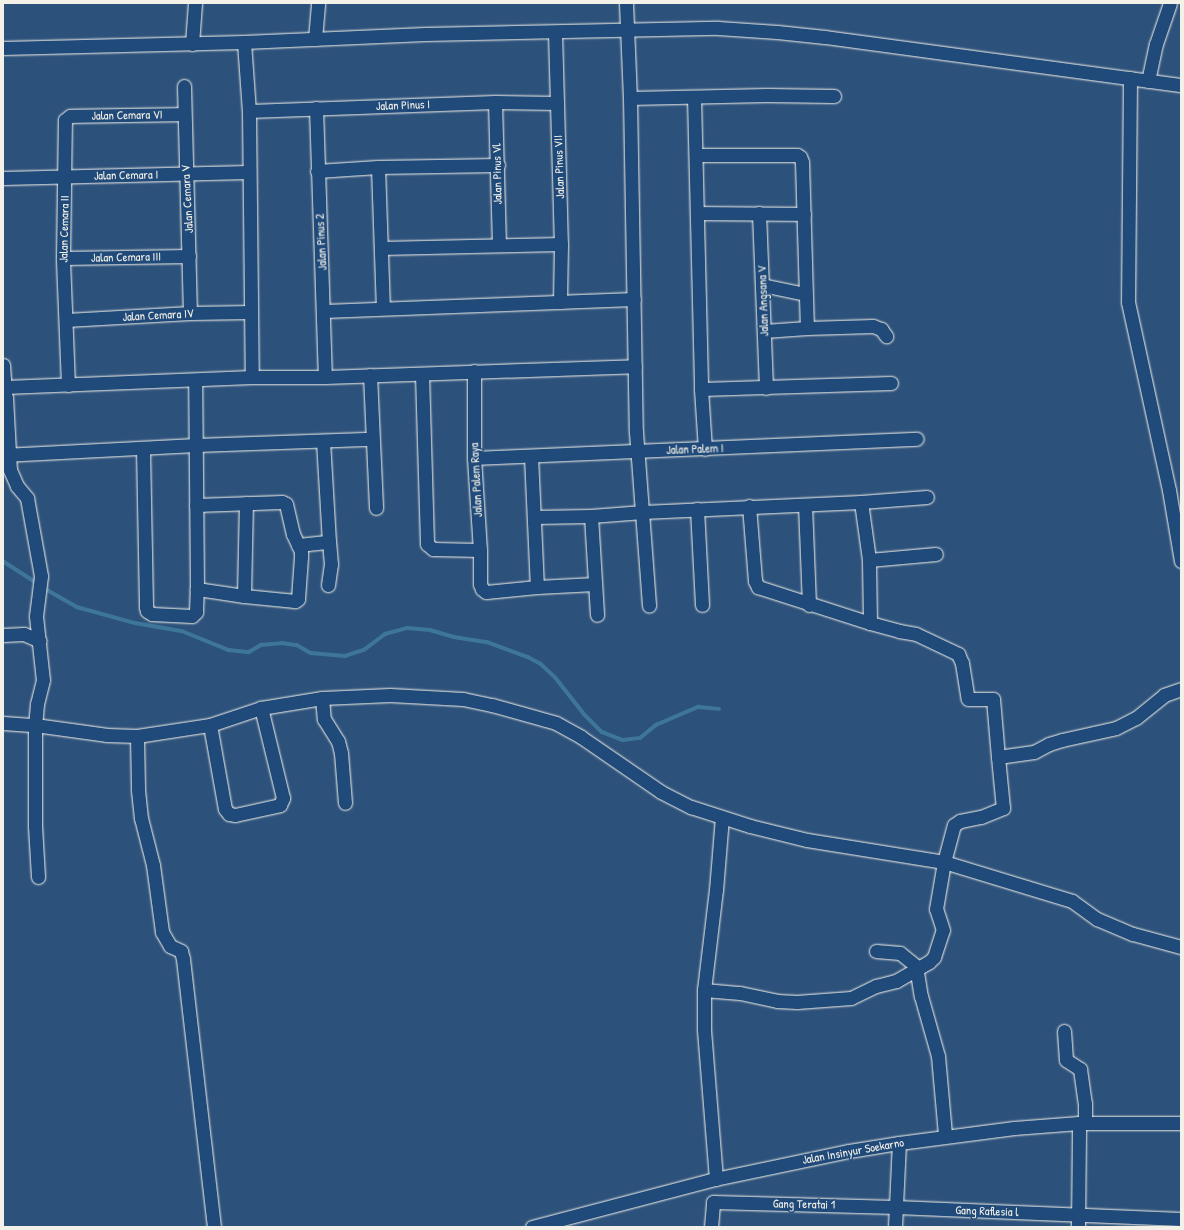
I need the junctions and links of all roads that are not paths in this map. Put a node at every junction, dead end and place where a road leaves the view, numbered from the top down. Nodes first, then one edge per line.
1 (195, 3) edge
2 (318, 3) edge
3 (626, 3) edge
4 (1170, 3) edge
5 (628, 29) junction
6 (555, 32) junction
7 (315, 39) junction
8 (244, 42) junction
9 (192, 44) junction
10 (3, 48) edge
11 (1130, 78) junction
12 (1148, 81) junction
13 (1181, 85) edge
14 (184, 86) dead end
15 (834, 96) dead end
16 (694, 97) junction
17 (630, 98) junction
18 (495, 102) junction
19 (557, 103) junction
20 (316, 108) junction
21 (249, 111) junction
22 (184, 114) junction
23 (70, 116) joint
24 (696, 155) junction
25 (498, 165) junction
26 (378, 167) junction
27 (317, 171) junction
28 (248, 172) junction
29 (185, 174) junction
30 (65, 175) junction
31 (3, 178) edge
32 (698, 213) junction
33 (759, 213) junction
34 (804, 214) junction
35 (561, 244) junction
36 (499, 245) junction
37 (381, 248) junction
38 (189, 256) junction
39 (63, 258) junction
40 (762, 286) junction
41 (805, 294) junction
42 (634, 299) junction
43 (560, 302) junction
44 (383, 308) junction
45 (190, 312) junction
46 (251, 312) junction
47 (324, 312) junction
48 (66, 320) junction
49 (807, 328) junction
50 (764, 331) junction
51 (886, 336) dead end
52 (3, 365) edge
53 (635, 366) junction
54 (474, 371) junction
55 (422, 374) junction
56 (370, 375) junction
57 (325, 377) junction
58 (252, 378) junction
59 (195, 380) junction
60 (890, 383) dead end
61 (68, 385) junction
62 (766, 388) junction
63 (701, 389) junction
64 (4, 394) edge
65 (916, 439) dead end
66 (372, 440) junction
67 (323, 442) junction
68 (196, 445) junction
69 (143, 449) junction
70 (705, 449) junction
71 (637, 452) junction
72 (6, 455) edge
73 (531, 456) junction
74 (474, 458) junction
75 (927, 497) dead end
76 (861, 502) junction
77 (246, 503) junction
78 (196, 505) junction
79 (806, 505) junction
80 (748, 506) junction
81 (376, 508) dead end
82 (697, 509) junction
83 (643, 512) junction
84 (591, 516) junction
85 (534, 517) junction
86 (329, 542) junction
87 (298, 545) junction
88 (480, 550) junction
89 (936, 554) dead end
90 (869, 560) junction
91 (1181, 561) edge
92 (595, 584) junction
93 (328, 585) dead end
94 (537, 586) junction
95 (197, 589) junction
96 (244, 596) junction
97 (702, 605) dead end
98 (809, 605) junction
99 (649, 606) dead end
100 (597, 615) dead end
101 (870, 623) junction
102 (3, 635) edge
103 (40, 641) junction
104 (1181, 689) edge
105 (322, 698) junction
106 (261, 708) junction
107 (3, 723) edge
108 (35, 725) junction
109 (210, 725) junction
110 (137, 736) junction
111 (998, 758) junction
112 (344, 803) dead end
113 (722, 817) junction
114 (944, 862) junction
115 (38, 878) dead end
116 (1181, 947) edge
117 (876, 951) dead end
118 (917, 970) junction
119 (704, 990) junction
120 (1064, 1031) dead end
121 (1084, 1116) junction
122 (1181, 1123) edge
123 (944, 1127) junction
124 (899, 1143) junction
125 (715, 1168) junction
126 (896, 1206) junction
127 (1079, 1213) junction
128 (1181, 1219) edge
129 (214, 1227) edge
130 (532, 1227) edge
131 (712, 1227) edge
132 (895, 1227) edge
133 (1078, 1227) edge

1 - 9 street
2 - 7 street
3 - 5 street
4 - 12 street
5 - 6 street
5 - 11 street
5 - 17 street
6 - 7 street
6 - 19 street, Jalan Pinus VII
7 - 8 street
8 - 9 street
8 - 21 street
9 - 10 street
11 - 12 street
11 - 91 street
12 - 13 street
14 - 22 street, Jalan Cemara V
15 - 16 street
16 - 17 street
16 - 24 street
17 - 42 street
18 - 19 street, Jalan Pinus I
18 - 20 street, Jalan Pinus I
18 - 25 street, Jalan Pinus Vl
19 - 35 street, Jalan Pinus VII
20 - 21 street, Jalan Pinus I
20 - 27 street, Jalan Pinus 2
21 - 28 street
22 - 23 street, Jalan Cemara VI
22 - 29 street, Jalan Cemara V
23 - 30 street, Jalan Cemara II
24 - 32 street
24 - 34 street
25 - 26 street
25 - 36 street, Jalan Pinus Vl
26 - 27 street
26 - 37 street
27 - 47 street, Jalan Pinus 2
28 - 29 street, Jalan Cemara I
28 - 46 street
29 - 30 street, Jalan Cemara I
29 - 38 street, Jalan Cemara V
30 - 31 street, Jalan Cemara I
30 - 39 street, Jalan Cemara II
32 - 33 street
32 - 63 street
33 - 34 street
33 - 40 street, Jalan Angsana V
34 - 41 street
35 - 36 street
35 - 43 street, Jalan Pinus VII
36 - 37 street
37 - 44 street
38 - 39 street, Jalan Cemara III
38 - 45 street, Jalan Cemara V
39 - 48 street, Jalan Cemara II
40 - 41 street
40 - 50 street, Jalan Angsana V
41 - 49 street
42 - 43 street
42 - 53 street
43 - 44 street
44 - 47 street
45 - 46 street, Jalan Cemara IV
45 - 48 street, Jalan Cemara IV
46 - 58 street
47 - 57 street, Jalan Pinus 2
48 - 61 street, Jalan Cemara II
49 - 50 street
49 - 51 street
50 - 62 street, Jalan Angsana V
52 - 64 street
53 - 54 street
53 - 71 street
54 - 55 street
54 - 74 street, Jalan Palem Raya
55 - 56 street
55 - 88 street
56 - 57 street
56 - 66 street
57 - 58 street
58 - 59 street
59 - 61 street
59 - 68 street
60 - 62 street
61 - 64 street
62 - 63 street
63 - 70 street
64 - 72 street
65 - 70 street, Jalan Palem I
66 - 67 street
66 - 81 street
67 - 68 street
67 - 86 street
68 - 69 street
68 - 78 street
69 - 72 street
69 - 95 street
70 - 71 street, Jalan Palem I
71 - 73 street, Jalan Palem I
71 - 83 street
72 - 103 street
73 - 74 street, Jalan Palem I
73 - 85 street
74 - 88 street, Jalan Palem Raya
75 - 76 street
76 - 79 street
76 - 90 street
77 - 78 street
77 - 87 street
77 - 96 street
78 - 95 street
79 - 80 street
79 - 98 street
80 - 82 street
80 - 98 street
82 - 83 street
82 - 97 street
83 - 84 street
83 - 99 street
84 - 85 street
84 - 92 street
85 - 94 street
86 - 87 street
86 - 93 street
87 - 96 street
88 - 94 street, Jalan Palem Raya
89 - 90 street
90 - 101 street
92 - 94 street
92 - 100 street
95 - 96 street
98 - 101 street
101 - 111 street
102 - 103 street
103 - 108 street
104 - 111 street
105 - 106 street
105 - 112 street
105 - 113 street
106 - 109 street
106 - 109 street
107 - 108 street
108 - 110 street
108 - 115 street
109 - 110 street
110 - 129 street
111 - 114 street
113 - 114 street
113 - 119 street
114 - 116 street
114 - 118 street
117 - 118 street
118 - 119 street
118 - 123 street
119 - 125 street
120 - 121 street
121 - 122 street, Jalan Insinyur Soekarno
121 - 123 street, Jalan Insinyur Soekarno
121 - 127 street
123 - 124 street, Jalan Insinyur Soekarno
124 - 125 street, Jalan Insinyur Soekarno
124 - 126 street
125 - 130 street, Jalan Insinyur Soekarno
126 - 127 street, Gang Raflesia l
126 - 131 street, Gang Teratai 1
126 - 132 street
127 - 128 street, Gang Raflesia l
127 - 133 street

